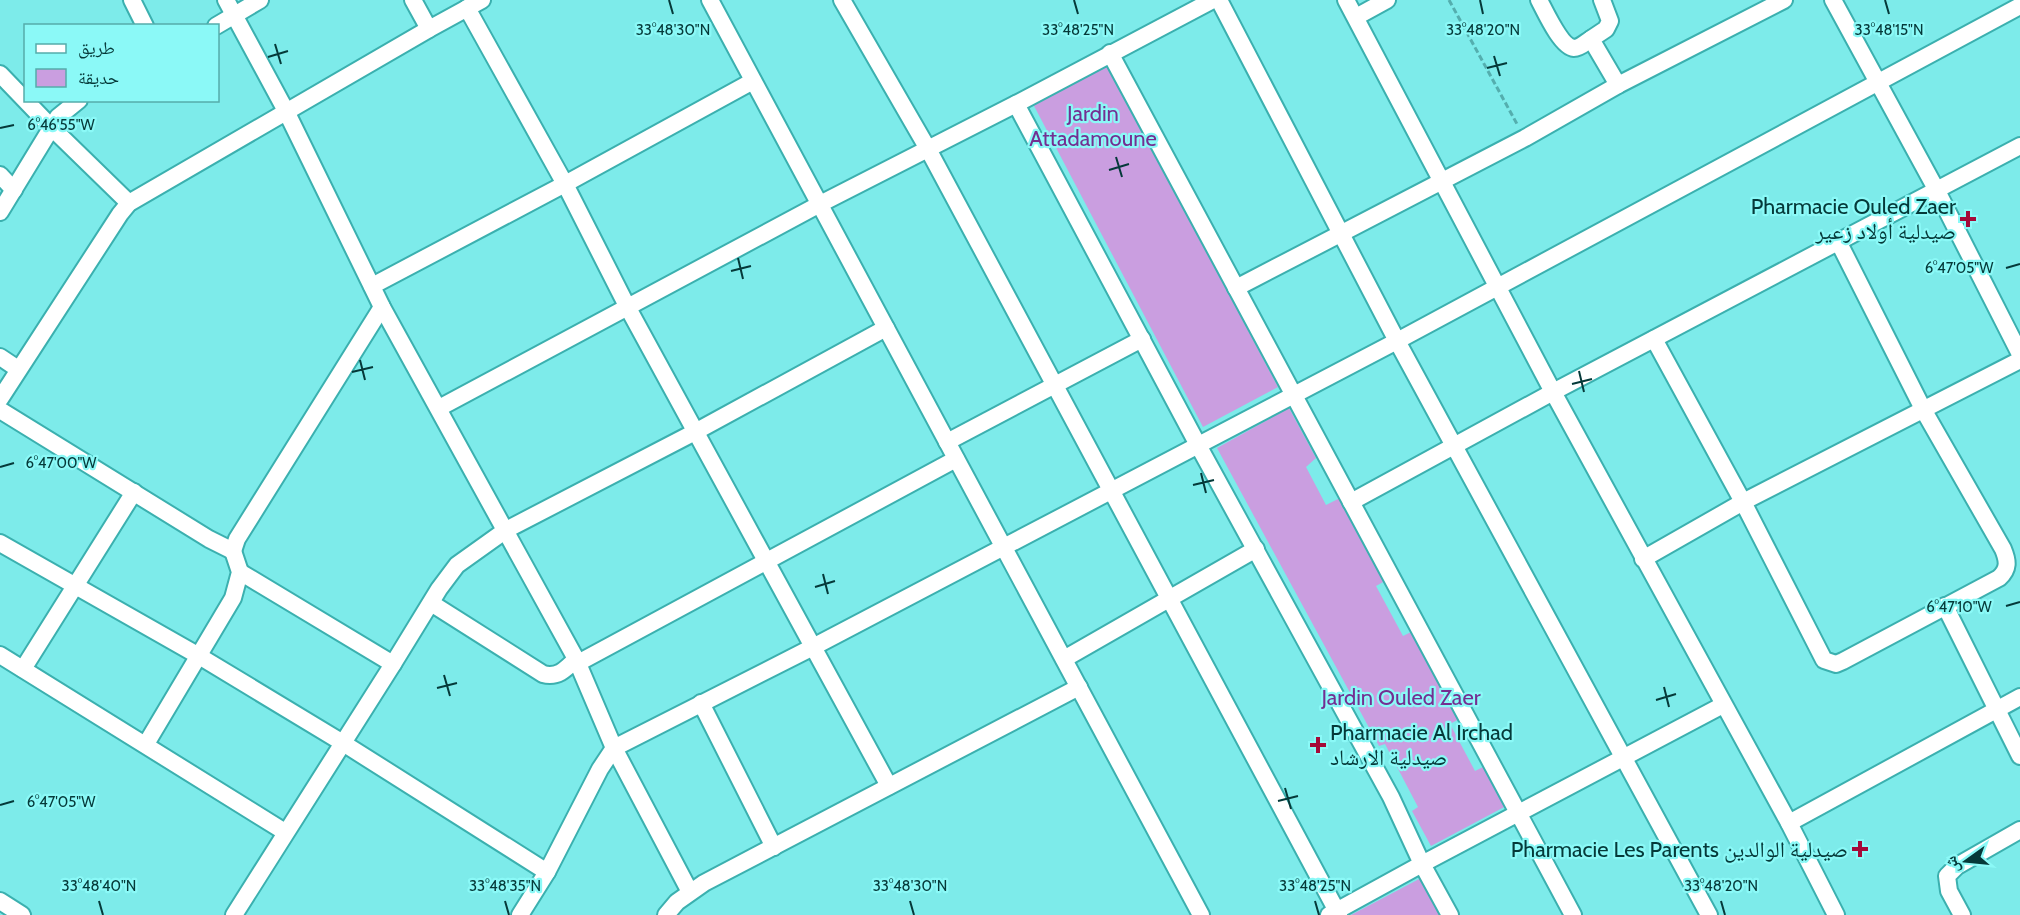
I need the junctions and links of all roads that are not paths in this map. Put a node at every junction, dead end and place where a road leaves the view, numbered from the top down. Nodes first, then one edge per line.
1 (132, 0) edge
2 (226, 0) edge
3 (260, 0) edge
4 (413, 0) edge
5 (710, 0) edge
6 (842, 0) edge
7 (1214, 0) edge
8 (1219, 0) edge
9 (1346, 0) edge
10 (1387, 0) edge
11 (1539, 0) edge
12 (1602, 0) edge
13 (1784, 0) edge
14 (1833, 0) edge
15 (475, 4) edge
16 (2020, 6) edge
17 (234, 15) junction
18 (1356, 17) junction
19 (144, 24) edge
20 (219, 24) edge
21 (429, 29) junction
22 (1592, 39) junction
23 (1110, 53) junction
24 (0, 74) edge
25 (753, 81) junction
26 (1878, 82) junction
27 (1618, 85) junction
28 (24, 99) edge
29 (27, 102) edge
30 (76, 102) edge
31 (1016, 104) junction
32 (286, 111) junction
33 (51, 127) junction
34 (2020, 146) edge
35 (928, 149) junction
36 (0, 176) edge
37 (1443, 181) junction
38 (565, 184) junction
39 (1936, 189) junction
40 (14, 190) junction
41 (129, 202) junction
42 (820, 204) junction
43 (0, 212) edge
44 (1342, 234) junction
45 (1838, 241) junction
46 (372, 286) junction
47 (1497, 287) junction
48 (1236, 288) junction
49 (382, 307) junction
50 (628, 308) junction
51 (886, 328) junction
52 (1142, 339) junction
53 (1654, 339) junction
54 (1397, 341) junction
55 (2020, 354) edge
56 (0, 357) edge
57 (2020, 360) edge
58 (18, 369) junction
59 (1055, 385) junction
60 (1553, 392) junction
61 (1292, 395) junction
62 (0, 399) edge
63 (439, 408) junction
64 (0, 410) edge
65 (1924, 411) junction
66 (695, 432) junction
67 (947, 442) junction
68 (1198, 445) junction
69 (1454, 446) junction
70 (956, 459) junction
71 (1112, 491) junction
72 (134, 492) junction
73 (1351, 502) junction
74 (1743, 502) junction
75 (506, 530) junction
76 (0, 543) edge
77 (1004, 547) junction
78 (1256, 549) junction
79 (233, 551) junction
80 (1644, 559) junction
81 (767, 562) junction
82 (240, 572) junction
83 (75, 586) junction
84 (1169, 598) junction
85 (431, 603) junction
86 (1945, 606) junction
87 (813, 647) junction
88 (0, 655) edge
89 (199, 657) junction
90 (1064, 659) junction
91 (577, 661) junction
92 (393, 664) junction
93 (23, 669) junction
94 (1078, 687) junction
95 (2020, 697) edge
96 (701, 703) junction
97 (1723, 705) junction
98 (1996, 710) junction
99 (343, 743) junction
100 (146, 744) junction
101 (614, 748) junction
102 (1624, 756) junction
103 (2020, 756) edge
104 (889, 786) junction
105 (1519, 813) junction
106 (1789, 823) junction
107 (2020, 830) edge
108 (285, 832) junction
109 (774, 847) junction
110 (1422, 864) junction
111 (547, 872) junction
112 (690, 892) junction
113 (0, 901) edge
114 (1335, 913) edge
115 (22, 915) edge
116 (234, 915) edge
117 (520, 915) edge
118 (666, 915) edge
119 (1201, 915) edge
120 (1450, 915) edge
121 (1573, 915) edge
122 (1709, 915) edge
123 (1836, 915) edge
124 (1962, 915) edge

1 - 19 street
2 - 17 street
3 - 17 street
4 - 21 street
5 - 25 street
6 - 35 street
7 - 23 street
8 - 44 street
9 - 18 street
10 - 18 street
11 - 22 street
12 - 22 street
13 - 27 street
14 - 26 street
15 - 21 street
15 - 38 street
16 - 26 street
17 - 20 street
17 - 32 street
18 - 37 street
21 - 32 street
22 - 27 street
23 - 31 street
23 - 48 street
24 - 28 street
25 - 38 street
25 - 42 street
26 - 39 street
26 - 47 street
27 - 37 street
29 - 33 street
30 - 33 street
31 - 35 street
31 - 52 street
32 - 41 street
32 - 46 street
33 - 40 street
33 - 41 street
34 - 39 street
35 - 42 street
35 - 59 street
36 - 40 street
37 - 44 street
37 - 47 street
38 - 46 street
38 - 50 street
39 - 45 street
39 - 55 street
40 - 43 street
41 - 58 street
42 - 50 street
42 - 51 street
44 - 48 street
44 - 54 street
45 - 53 street
45 - 65 street
46 - 49 street
47 - 54 street
47 - 60 street
48 - 61 street
49 - 63 street
49 - 79 street
50 - 63 street
50 - 66 street
51 - 66 street
51 - 67 street
52 - 59 street
52 - 68 street
53 - 60 street
53 - 74 street
54 - 61 street
54 - 69 street
56 - 58 street
57 - 65 street
58 - 62 street
59 - 67 street
59 - 71 street
60 - 69 street
60 - 80 street
61 - 68 street
61 - 73 street
63 - 75 street
64 - 72 street
65 - 74 street
65 - 86 street
66 - 75 street
66 - 81 street
67 - 70 street
68 - 71 street
68 - 78 street
69 - 73 street
69 - 102 street
70 - 77 street
70 - 81 street
71 - 77 street
71 - 84 street
72 - 79 street
72 - 83 street
73 - 105 street
74 - 80 street
74 - 86 street
75 - 85 street
75 - 91 street
76 - 83 street
77 - 87 street
77 - 90 street
78 - 84 street
78 - 110 street
79 - 82 street
80 - 97 street
81 - 87 street
81 - 91 street
82 - 89 street
82 - 92 street
83 - 89 street
83 - 93 street
84 - 90 street
84 - 114 street
85 - 91 street
85 - 92 street
86 - 98 street
87 - 96 street
87 - 104 street
88 - 93 street
89 - 99 street
89 - 100 street
90 - 94 street
91 - 101 street
92 - 99 street
93 - 100 street
94 - 104 street
94 - 119 street
95 - 98 street
96 - 101 street
96 - 109 street
97 - 102 street
97 - 106 street
98 - 103 street
98 - 106 street
99 - 108 street
99 - 111 street
100 - 108 street
101 - 111 street
101 - 112 street
102 - 105 street
102 - 122 street
104 - 109 street
105 - 110 street
105 - 121 street
106 - 123 street
107 - 124 street
108 - 116 street
109 - 112 street
110 - 114 street
110 - 120 street
111 - 117 street
112 - 118 street
113 - 115 street

